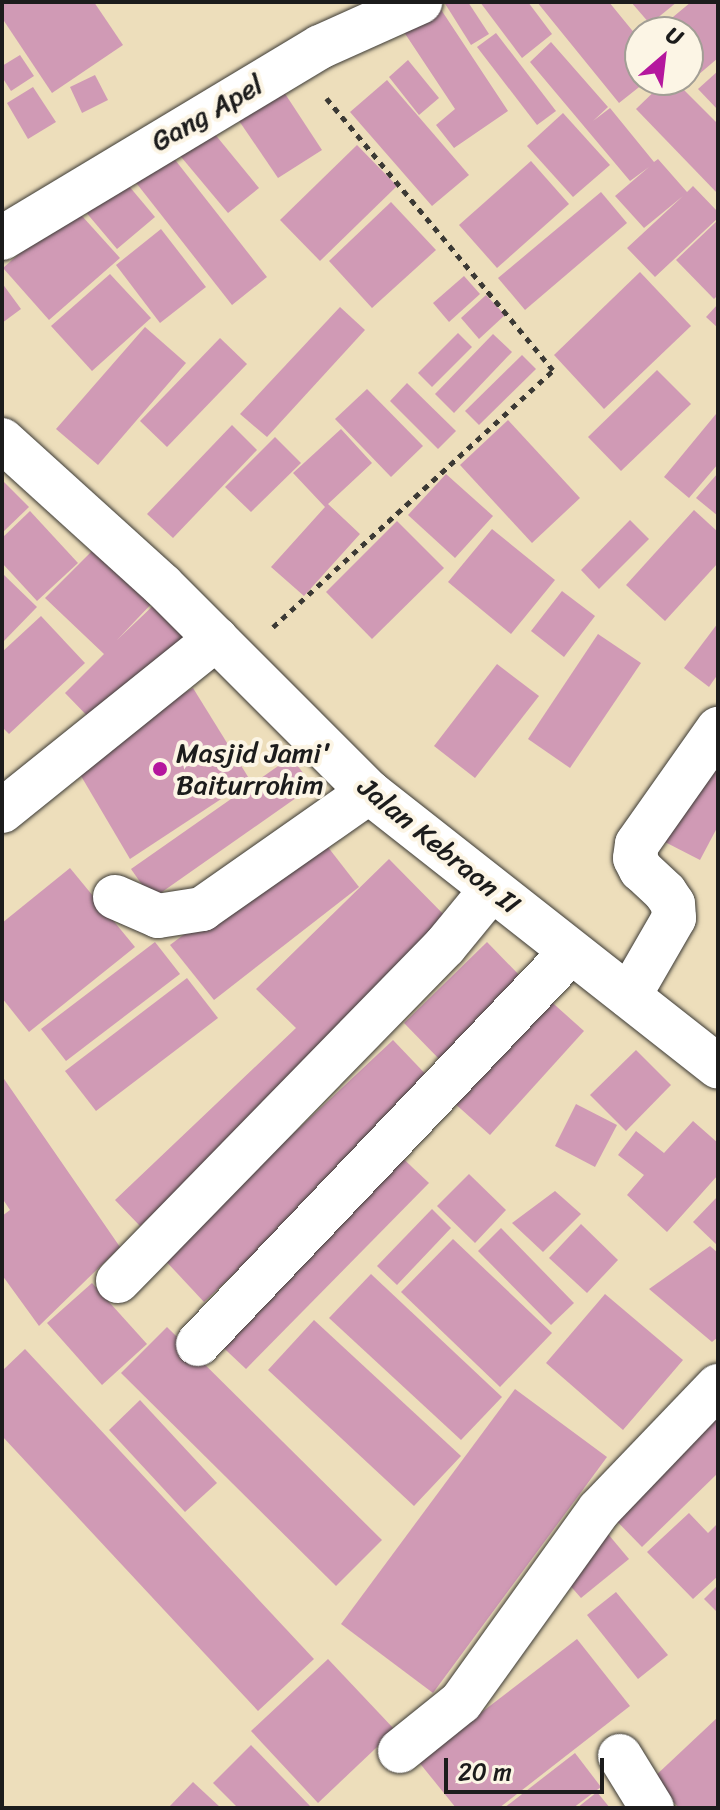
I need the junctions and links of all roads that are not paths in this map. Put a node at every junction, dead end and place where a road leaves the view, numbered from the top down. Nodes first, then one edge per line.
1 (420, 2) edge
2 (2, 238) edge
3 (2, 440) edge
4 (226, 650) junction
5 (718, 729) edge
6 (369, 792) junction
7 (2, 811) edge
8 (491, 890) junction
9 (115, 897) dead end
10 (571, 952) junction
11 (629, 996) junction
12 (718, 1067) edge
13 (118, 1281) dead end
14 (198, 1344) dead end
15 (718, 1386) edge
16 (400, 1751) dead end
17 (620, 1756) dead end
18 (652, 1808) edge

1 - 2 street, Gang Apel
3 - 4 street, Jalan Kebraon II
4 - 6 street, Jalan Kebraon II
4 - 7 street
5 - 11 street
6 - 8 street, Jalan Kebraon II
6 - 9 street
8 - 10 street, Jalan Kebraon II
8 - 13 street
10 - 11 street, Jalan Kebraon II
10 - 14 street
11 - 12 street, Jalan Kebraon II
15 - 16 street
17 - 18 street

